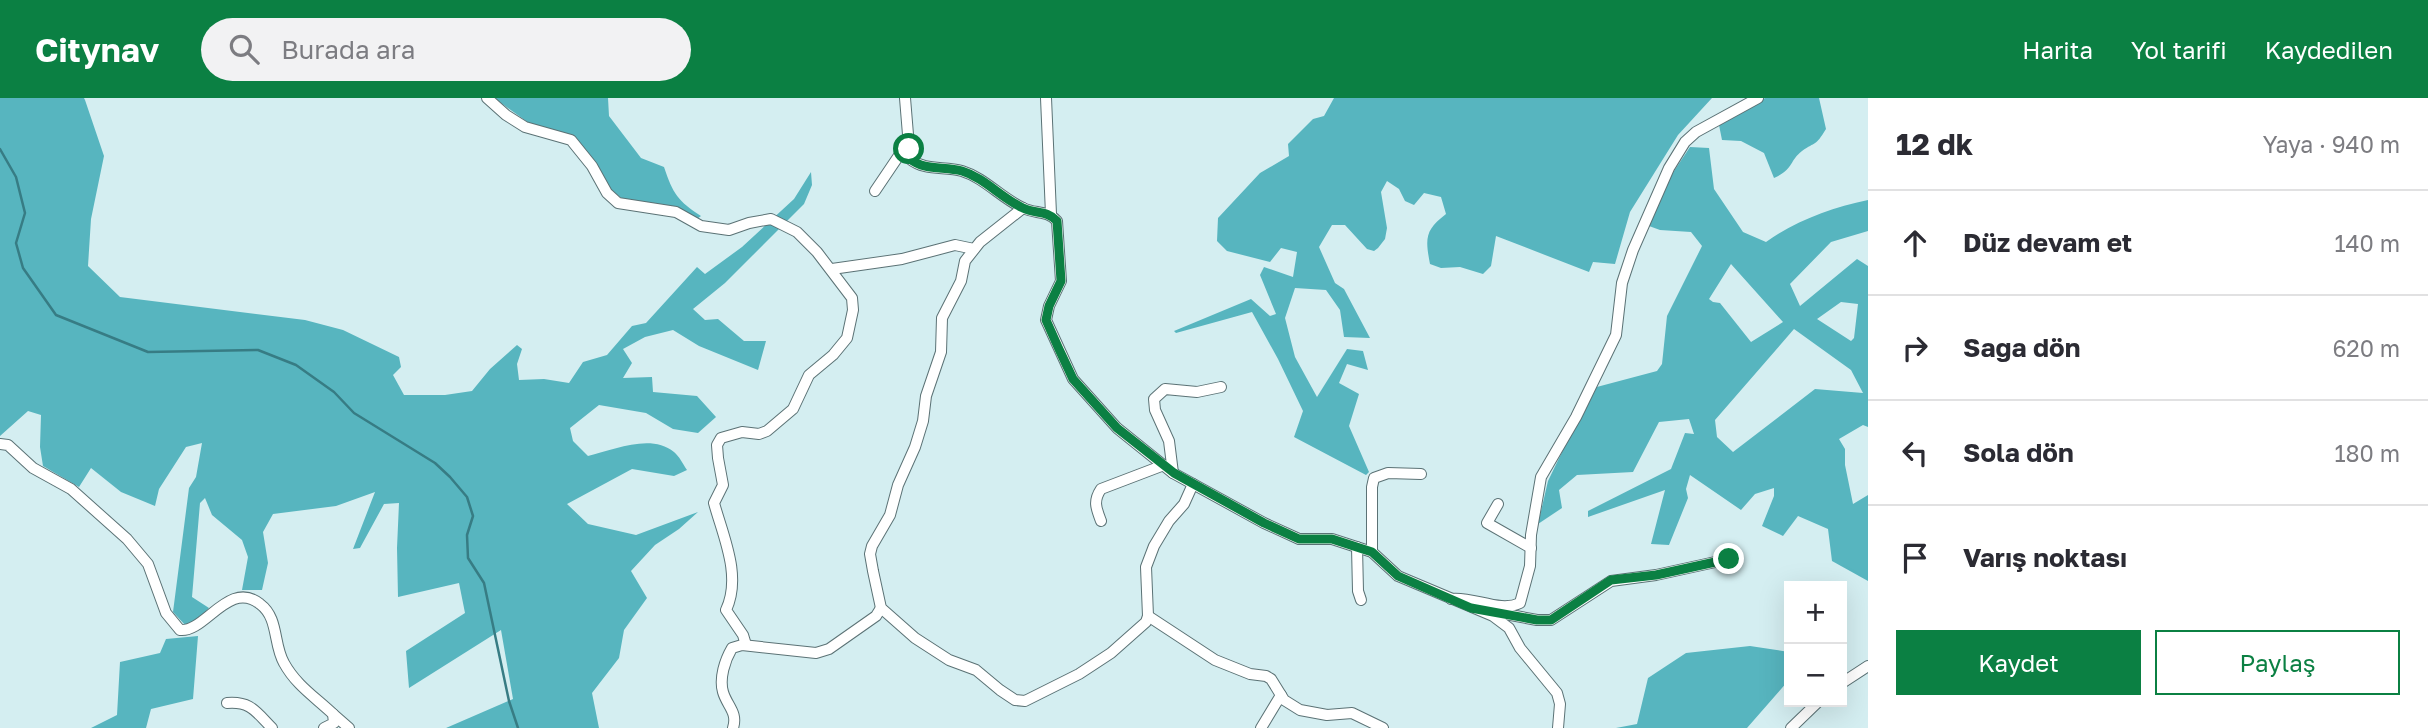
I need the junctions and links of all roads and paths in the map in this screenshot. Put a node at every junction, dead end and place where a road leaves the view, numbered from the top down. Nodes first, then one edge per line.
1 (488, 98) edge
2 (905, 98) edge
3 (1046, 98) edge
4 (1758, 98) edge
5 (909, 149) junction
6 (875, 191) dead end
7 (1023, 208) junction
8 (1051, 214) junction
9 (974, 249) junction
10 (832, 269) junction
11 (1222, 387) dead end
12 (0, 444) edge
13 (1164, 465) junction
14 (1174, 473) junction
15 (1421, 474) dead end
16 (1193, 484) junction
17 (1499, 504) dead end
18 (1101, 521) dead end
19 (1357, 547) junction
20 (1531, 548) junction
21 (1372, 552) junction
22 (1729, 559) dead end
23 (1450, 599) junction
24 (1361, 600) dead end
25 (881, 608) junction
26 (1471, 608) junction
27 (1148, 615) junction
28 (746, 645) junction
29 (1868, 666) edge
30 (1847, 680) edge
31 (1280, 695) junction
32 (227, 703) dead end
33 (1813, 707) edge
34 (332, 714) junction
35 (272, 728) edge
36 (324, 728) edge
37 (349, 728) edge
38 (733, 728) edge
39 (1261, 728) edge
40 (1383, 728) edge
41 (1558, 728) edge
42 (1791, 728) edge

1 - 10 street
2 - 5 street
3 - 8 street
4 - 20 street
5 - 6 street
5 - 7 street
7 - 8 street
7 - 9 street
8 - 13 street
9 - 10 street
9 - 25 street
10 - 28 street
11 - 14 street
12 - 34 street
13 - 14 street
13 - 18 street
14 - 16 street
15 - 21 street
16 - 19 street
16 - 27 street
17 - 20 street
19 - 21 street
19 - 24 street
20 - 23 street
21 - 23 street
22 - 26 street
23 - 26 street
25 - 27 street
25 - 28 street
26 - 41 street
27 - 31 street
28 - 38 street
29 - 30 street
31 - 39 street
31 - 40 street
32 - 35 street
33 - 42 street
34 - 36 street
34 - 37 street

